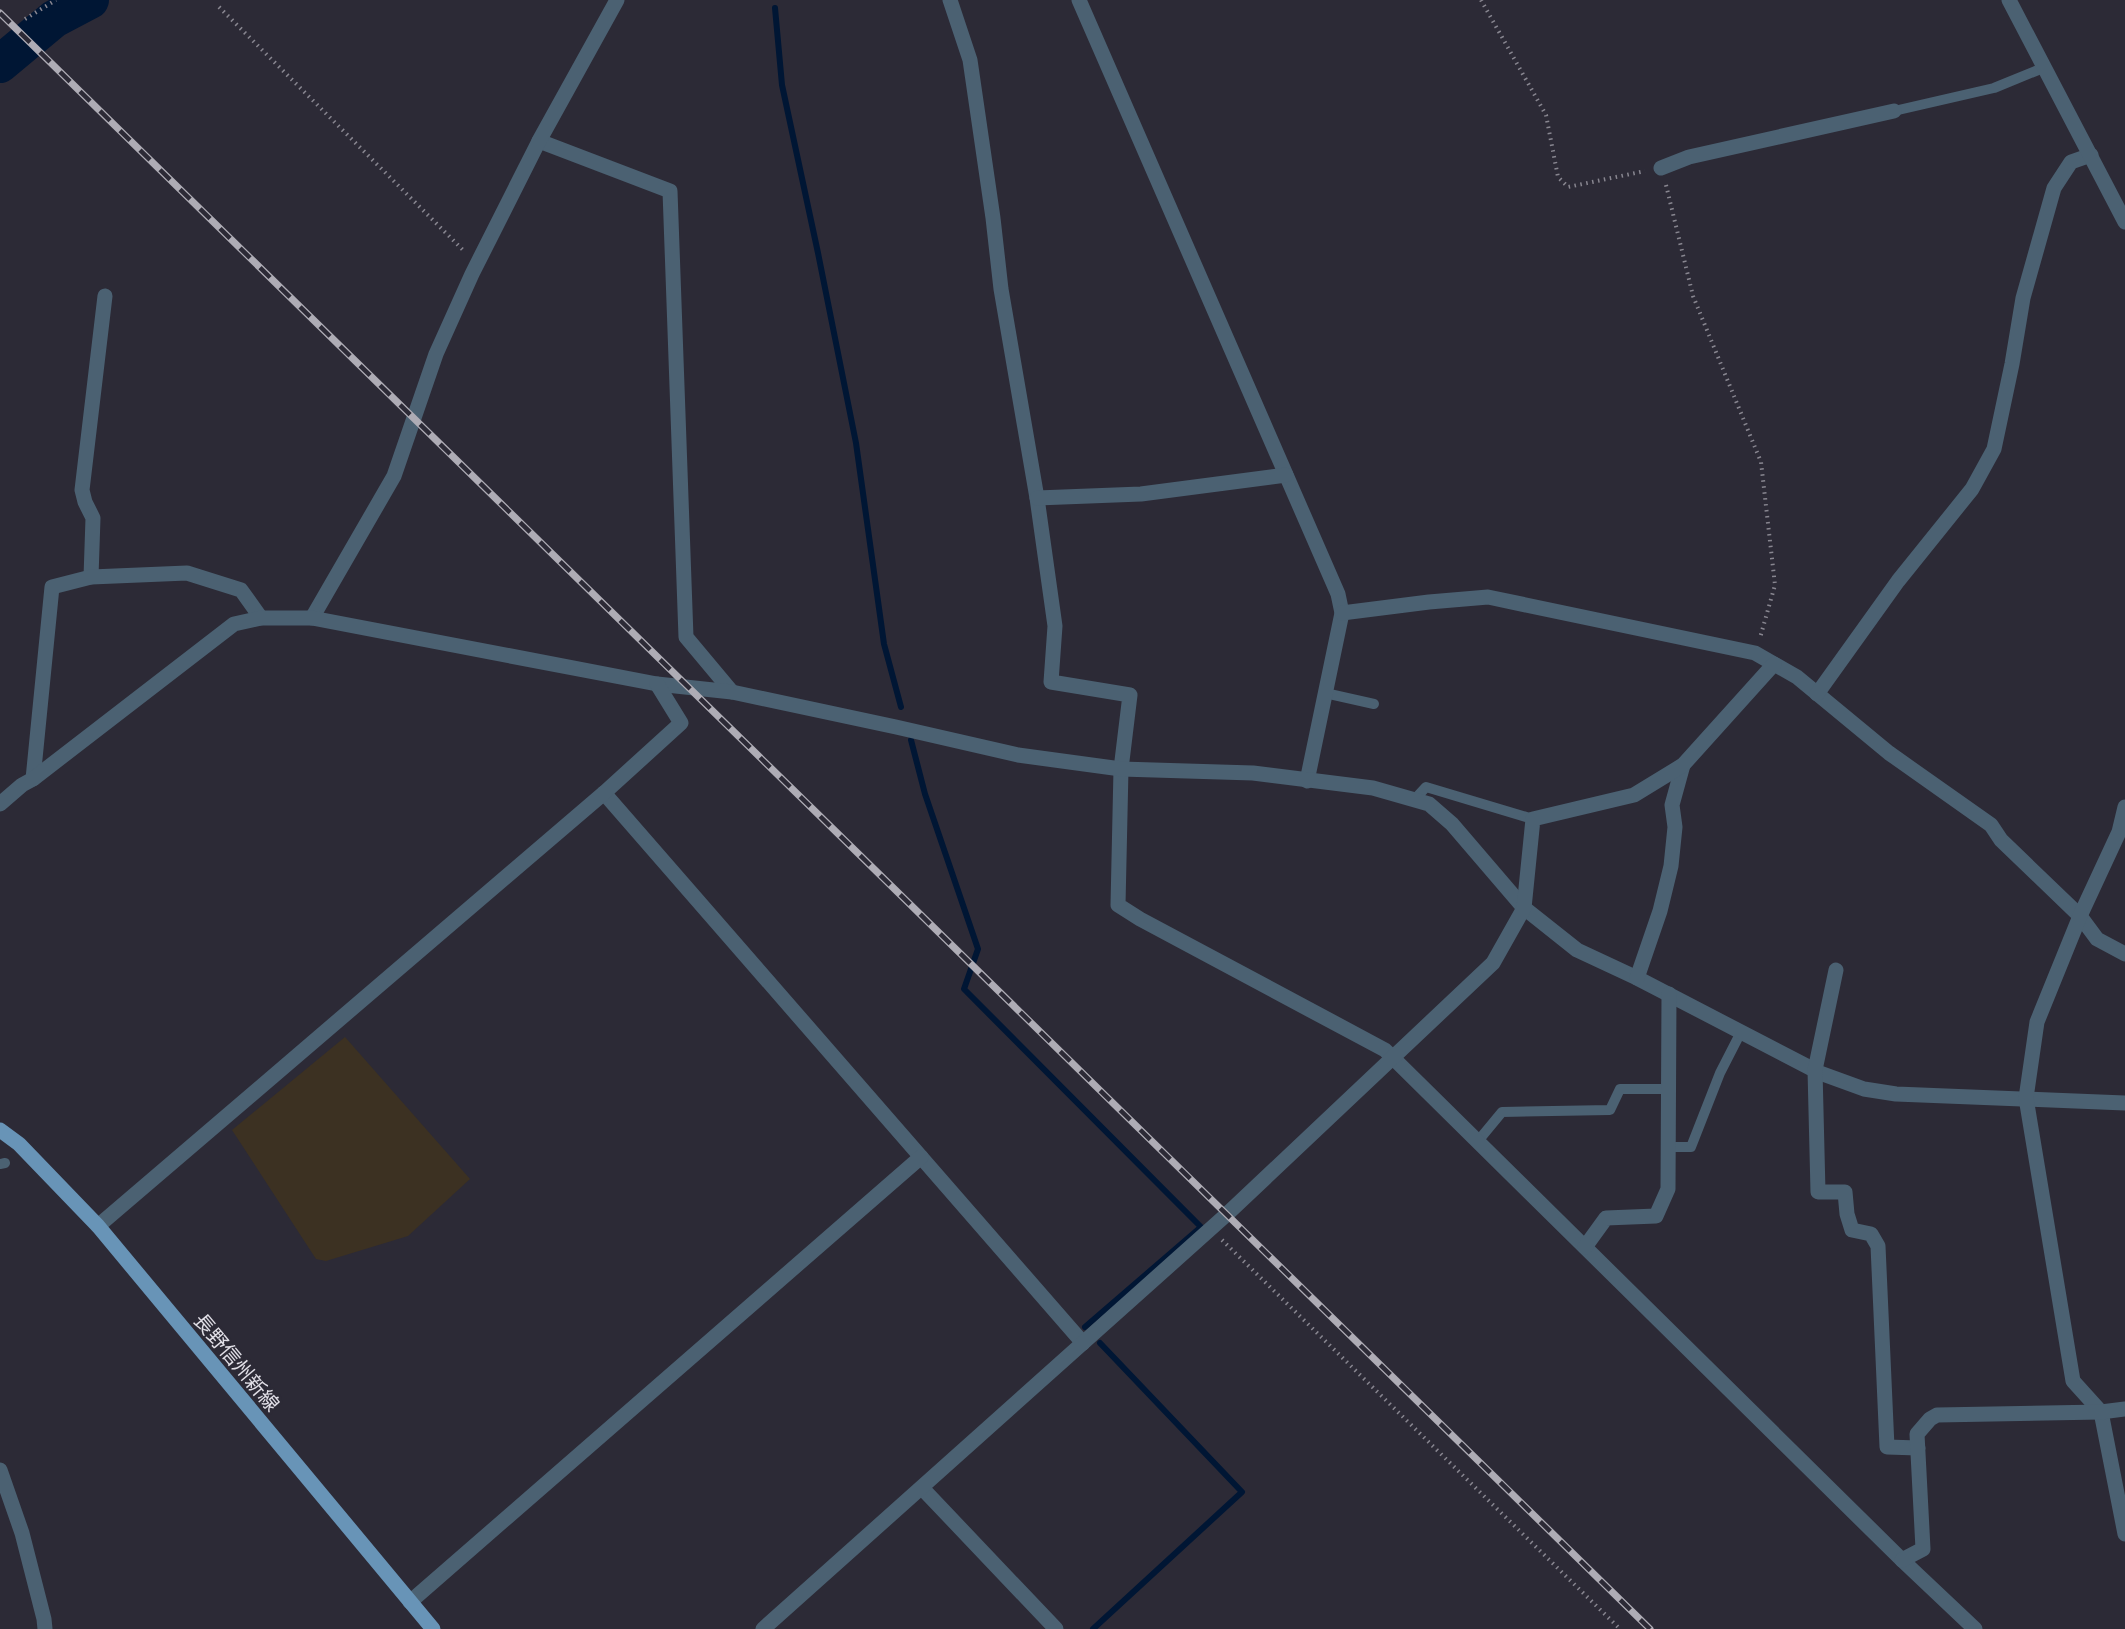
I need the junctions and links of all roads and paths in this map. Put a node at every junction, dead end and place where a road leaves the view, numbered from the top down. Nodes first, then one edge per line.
1 (56, 0) edge
2 (617, 0) edge
3 (950, 0) edge
4 (1079, 0) edge
5 (1481, 0) edge
6 (2009, 0) edge
7 (219, 7) dead end
8 (25, 19) dead end
9 (2043, 68) junction
10 (1894, 111) joint
11 (539, 141) junction
12 (2091, 154) junction
13 (1661, 168) junction
14 (2125, 222) edge
15 (477, 264) junction
16 (105, 296) dead end
17 (1286, 475) junction
18 (1038, 498) junction
19 (91, 577) junction
20 (1342, 613) junction
21 (261, 618) junction
22 (312, 618) junction
23 (1755, 653) junction
24 (1774, 664) junction
25 (657, 684) junction
26 (732, 692) junction
27 (1325, 693) junction
28 (1817, 694) junction
29 (1374, 704) dead end
30 (1683, 765) junction
31 (1121, 769) junction
32 (33, 779) junction
33 (1307, 781) junction
34 (604, 793) junction
35 (1414, 800) junction
36 (0, 804) edge
37 (2125, 807) edge
38 (1533, 819) junction
39 (1524, 908) junction
40 (2080, 916) junction
41 (2125, 954) edge
42 (1836, 970) dead end
43 (1637, 978) junction
44 (1669, 994) junction
45 (1741, 1032) junction
46 (1394, 1058) junction
47 (1815, 1070) junction
48 (1668, 1089) junction
49 (2026, 1098) junction
50 (2125, 1102) edge
51 (0, 1130) edge
52 (1478, 1141) junction
53 (1668, 1147) junction
54 (921, 1157) junction
55 (98, 1226) junction
56 (1210, 1229) junction
57 (1586, 1247) junction
58 (1083, 1343) junction
59 (2125, 1409) edge
60 (2101, 1412) junction
61 (1918, 1448) junction
62 (0, 1470) edge
63 (922, 1488) junction
64 (2125, 1534) edge
65 (1902, 1560) junction
66 (410, 1602) junction
67 (45, 1629) edge
68 (433, 1629) edge
69 (763, 1629) edge
70 (1056, 1629) edge
71 (1620, 1629) edge
72 (1975, 1629) edge

1 - 8 path
2 - 11 street
3 - 18 street
4 - 17 street
5 - 13 path
6 - 9 street
7 - 15 path
9 - 10 lane
9 - 12 street
10 - 13 street
11 - 15 street
11 - 26 street
12 - 14 street
12 - 28 street
13 - 23 path
15 - 22 street
16 - 19 street
17 - 18 street
17 - 20 street
18 - 31 street
19 - 21 street
19 - 32 street
20 - 23 street
20 - 27 street
21 - 22 street
21 - 32 street
22 - 25 street
23 - 24 street
24 - 28 street
24 - 30 street
25 - 26 street
25 - 34 street
26 - 31 street
27 - 29 lane
27 - 33 street
28 - 40 street
30 - 38 street
30 - 43 street
31 - 33 street
31 - 46 street
32 - 36 street
33 - 35 street
34 - 54 street
34 - 55 street
35 - 38 lane
35 - 39 street
37 - 40 street
38 - 39 street
39 - 43 street
39 - 46 street
40 - 41 street
40 - 49 street
42 - 47 street
43 - 44 street
44 - 45 street
44 - 48 street
45 - 47 street
45 - 53 lane
46 - 52 street
46 - 56 street
47 - 49 street
47 - 61 street
48 - 52 lane
48 - 53 street
49 - 50 street
49 - 60 street
51 - 55 main road, 長野信州新線
52 - 57 street
53 - 57 street
54 - 58 street
54 - 66 street
55 - 66 main road, 長野信州新線
56 - 58 street
56 - 71 path
57 - 65 street
58 - 63 street
59 - 60 street
60 - 61 street
60 - 64 street
61 - 65 street
62 - 67 street
63 - 69 street
63 - 70 street
65 - 72 street
66 - 68 main road, 長野信州新線

